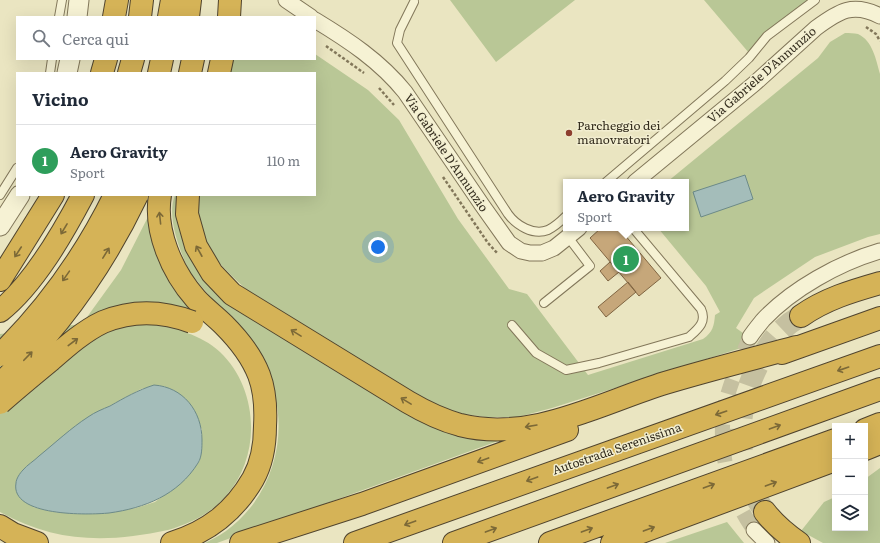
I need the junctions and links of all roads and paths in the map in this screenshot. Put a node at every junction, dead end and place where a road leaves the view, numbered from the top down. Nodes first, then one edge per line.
1 (62, 0) edge
2 (79, 0) edge
3 (116, 0) edge
4 (172, 0) edge
5 (190, 0) edge
6 (202, 0) edge
7 (230, 0) edge
8 (286, 0) edge
9 (815, 0) edge
10 (414, 2) dead end
11 (59, 16) edge
12 (77, 16) edge
13 (114, 16) edge
14 (169, 16) edge
15 (188, 16) edge
16 (200, 16) edge
17 (229, 16) edge
18 (310, 16) edge
19 (880, 16) edge
20 (316, 21) edge
21 (52, 60) edge
22 (70, 60) edge
23 (106, 60) edge
24 (133, 60) edge
25 (162, 60) edge
26 (182, 60) edge
27 (193, 60) edge
28 (222, 60) edge
29 (50, 72) edge
30 (67, 72) edge
31 (102, 72) edge
32 (129, 72) edge
33 (159, 72) edge
34 (179, 72) edge
35 (190, 72) edge
36 (219, 72) edge
37 (16, 170) edge
38 (610, 179) edge
39 (639, 179) edge
40 (0, 195) edge
41 (19, 196) edge
42 (52, 196) edge
43 (82, 196) edge
44 (114, 196) edge
45 (136, 196) edge
46 (160, 196) edge
47 (188, 196) edge
48 (563, 218) edge
49 (0, 226) edge
50 (636, 231) edge
51 (574, 233) edge
52 (880, 251) edge
53 (0, 280) edge
54 (880, 283) edge
55 (544, 303) dead end
56 (0, 311) edge
57 (801, 316) tunnel mouth
58 (201, 317) junction
59 (880, 318) edge
60 (512, 325) dead end
61 (750, 337) tunnel mouth
62 (796, 347) junction
63 (0, 355) edge
64 (880, 356) edge
65 (0, 384) edge
66 (880, 389) edge
67 (0, 403) edge
68 (880, 424) edge
69 (868, 429) edge
70 (832, 441) edge
71 (880, 443) edge
72 (868, 448) edge
73 (832, 461) edge
74 (362, 504) junction
75 (760, 521) joint
76 (0, 526) edge
77 (37, 543) edge
78 (172, 543) edge
79 (241, 543) edge
80 (266, 543) edge
81 (355, 543) edge
82 (454, 543) edge
83 (550, 543) edge
84 (612, 543) edge
85 (767, 543) edge
86 (799, 543) edge

1 - 11 lane
2 - 12 street
3 - 13 highway
4 - 14 highway
5 - 15 highway
6 - 16 highway
7 - 17 highway
8 - 18 street
9 - 38 lane
10 - 48 lane
19 - 39 street, Via Gabriele D'Annunzio
20 - 51 street, Via Gabriele D'Annunzio
21 - 29 lane
22 - 30 street
23 - 31 highway
24 - 32 highway
25 - 33 highway
26 - 34 highway
27 - 35 highway
28 - 36 highway
37 - 40 lane
41 - 49 street
42 -> 53 highway
43 -> 56 highway
44 -> 63 highway, bridge
65 -> 45 highway, bridge
58 -> 46 highway
62 -> 47 highway
50 - 60 lane
51 - 55 lane
52 - 61 street
54 - 57 highway
67 -> 58 highway, bridge
58 - 78 highway
59 - 62 highway
62 -> 74 highway
64 -> 81 highway, Autostrada Serenissima
82 -> 66 highway
68 - 69 highway
83 -> 70 highway
71 - 72 highway
84 -> 73 highway
74 - 79 highway
74 - 80 highway
75 - 85 street
75 - 86 highway
76 - 77 highway

